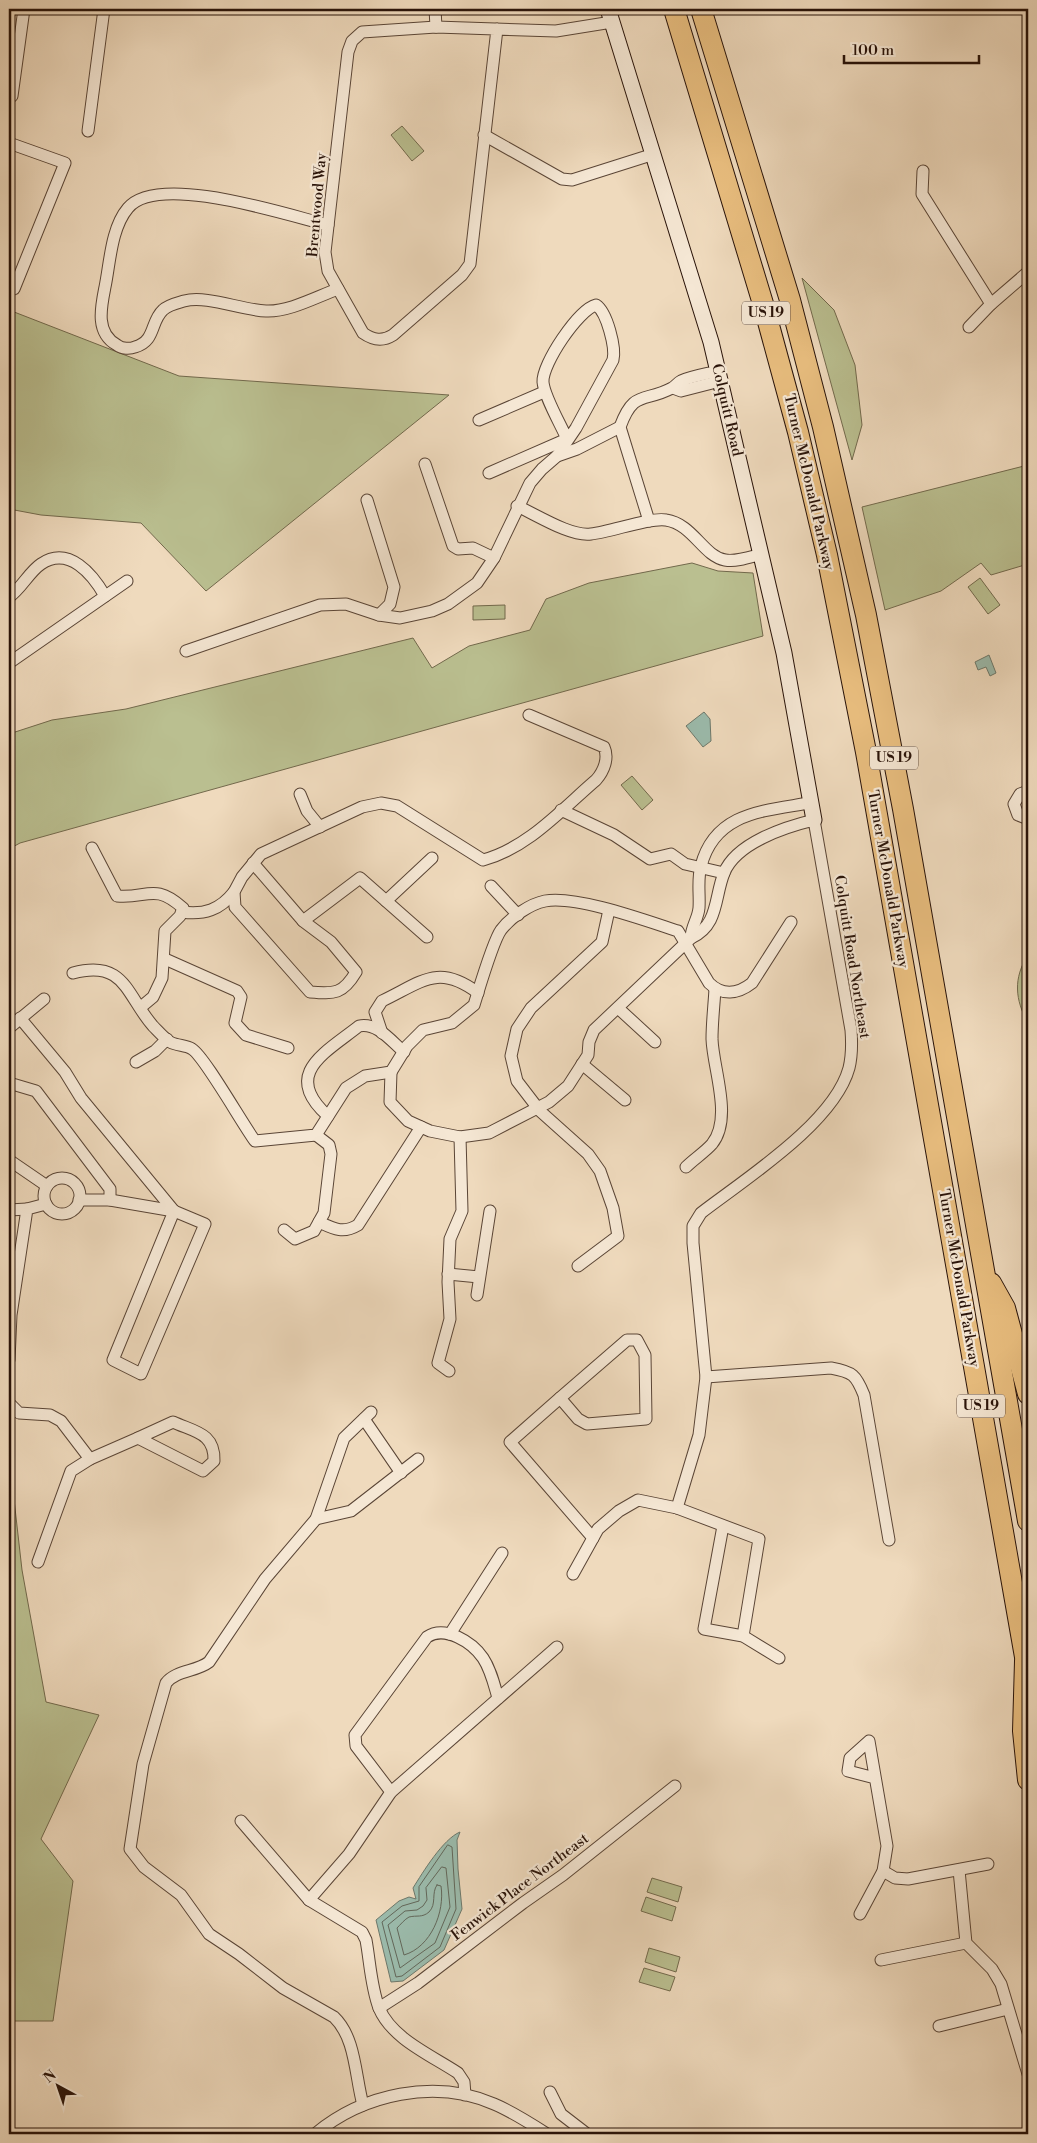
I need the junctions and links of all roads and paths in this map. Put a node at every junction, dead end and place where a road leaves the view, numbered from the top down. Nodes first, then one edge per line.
1 (24, 9) edge
2 (104, 9) edge
3 (435, 9) edge
4 (674, 9) edge
5 (701, 9) edge
6 (610, 15) edge
7 (436, 27) junction
8 (497, 30) junction
9 (12, 96) dead end
10 (88, 131) dead end
11 (484, 136) junction
12 (9, 143) edge
13 (654, 154) junction
14 (923, 171) dead end
15 (328, 225) junction
16 (1028, 272) edge
17 (338, 289) junction
18 (9, 290) edge
19 (991, 304) junction
20 (969, 327) dead end
21 (719, 376) junction
22 (544, 392) junction
23 (479, 420) dead end
24 (620, 427) junction
25 (567, 439) junction
26 (557, 456) junction
27 (425, 464) dead end
28 (489, 473) dead end
29 (367, 500) dead end
30 (517, 506) junction
31 (649, 521) junction
32 (762, 554) junction
33 (494, 558) junction
34 (128, 580) dead end
35 (105, 596) junction
36 (9, 597) edge
37 (379, 615) junction
38 (186, 651) dead end
39 (9, 663) edge
40 (529, 715) dead end
41 (1028, 791) edge
42 (300, 794) dead end
43 (809, 803) junction
44 (561, 810) junction
45 (1028, 819) edge
46 (814, 820) junction
47 (320, 826) junction
48 (92, 848) dead end
49 (432, 858) dead end
50 (254, 863) junction
51 (700, 868) junction
52 (724, 873) junction
53 (491, 886) dead end
54 (234, 892) junction
55 (386, 901) junction
56 (609, 910) junction
57 (182, 912) junction
58 (518, 915) junction
59 (303, 921) junction
60 (791, 922) dead end
61 (427, 937) dead end
62 (688, 940) junction
63 (165, 959) junction
64 (73, 973) dead end
65 (715, 989) junction
66 (478, 994) junction
67 (44, 999) dead end
68 (141, 1007) junction
69 (618, 1008) junction
70 (20, 1018) junction
71 (9, 1028) edge
72 (382, 1032) junction
73 (167, 1039) junction
74 (655, 1042) dead end
75 (288, 1048) dead end
76 (404, 1052) junction
77 (136, 1062) dead end
78 (582, 1064) junction
79 (391, 1072) junction
80 (9, 1084) edge
81 (625, 1100) dead end
82 (538, 1108) junction
83 (328, 1116) junction
84 (421, 1127) junction
85 (316, 1135) junction
86 (460, 1136) junction
87 (9, 1160) edge
88 (686, 1167) dead end
89 (48, 1186) junction
90 (79, 1200) junction
91 (110, 1200) junction
92 (46, 1204) junction
93 (27, 1209) junction
94 (9, 1210) edge
95 (174, 1211) junction
96 (490, 1211) dead end
97 (319, 1222) junction
98 (284, 1230) dead end
99 (22, 1240) junction
100 (9, 1241) edge
101 (578, 1266) dead end
102 (984, 1272) junction
103 (448, 1274) junction
104 (479, 1277) junction
105 (477, 1295) dead end
106 (9, 1360) edge
107 (449, 1371) dead end
108 (706, 1377) junction
109 (1028, 1394) edge
110 (560, 1398) junction
111 (9, 1403) edge
112 (138, 1438) junction
113 (90, 1459) junction
114 (418, 1459) dead end
115 (401, 1473) junction
116 (677, 1508) junction
117 (316, 1519) junction
118 (1028, 1521) edge
119 (723, 1526) junction
120 (593, 1538) junction
121 (889, 1540) dead end
122 (502, 1552) dead end
123 (38, 1562) dead end
124 (573, 1574) dead end
125 (450, 1634) junction
126 (743, 1636) junction
127 (557, 1647) dead end
128 (780, 1658) dead end
129 (1027, 1665) edge
130 (498, 1698) junction
131 (875, 1778) dead end
132 (1028, 1780) edge
133 (675, 1786) dead end
134 (391, 1792) junction
135 (241, 1821) dead end
136 (988, 1864) dead end
137 (959, 1870) junction
138 (883, 1871) junction
139 (309, 1900) junction
140 (860, 1914) dead end
141 (966, 1943) junction
142 (881, 1960) dead end
143 (380, 2008) junction
144 (1008, 2009) junction
145 (939, 2026) dead end
146 (1028, 2074) edge
147 (550, 2092) dead end
148 (465, 2095) junction
149 (363, 2105) junction
150 (315, 2134) edge
151 (546, 2134) edge
152 (587, 2134) edge

1 - 9 street
2 - 10 street
3 - 7 street
4 - 129 highway, Turner McDonald Parkway / US 19
5 - 102 highway, Turner McDonald Parkway / US 19
6 - 8 street, Brentwood Way
6 - 13 street, Colquitt Road
7 - 8 street, Brentwood Way
7 - 15 street, Brentwood Way
8 - 11 street, Brentwood Way
11 - 13 street
11 - 17 street, Brentwood Way
12 - 18 street
13 - 21 street, Colquitt Road
14 - 19 street
15 - 17 street, Brentwood Way
15 - 17 street
16 - 19 street
19 - 20 street
21 - 24 street
21 - 32 street, Colquitt Road
22 - 23 street
22 - 25 street
22 - 25 street
24 - 26 street
24 - 31 street
25 - 26 street
25 - 28 street
26 - 30 street
27 - 33 street
29 - 37 street
30 - 31 street
30 - 33 street
31 - 32 street
32 - 43 street, Colquitt Road
33 - 37 street
34 - 35 street
35 - 36 street
35 - 39 street
37 - 38 street
40 - 44 street
41 - 45 street
42 - 47 street
43 - 46 street, Colquitt Road
43 - 51 street
44 - 47 street
44 - 51 street
46 - 52 street
46 - 108 street, Colquitt Road Northeast
47 - 50 street
48 - 57 street
49 - 55 street
50 - 54 street
50 - 59 street
51 - 52 street
51 - 62 street
52 - 62 street
53 - 58 street
54 - 57 street
54 - 59 street
55 - 59 street
55 - 61 street
56 - 58 street
56 - 62 street
56 - 82 street
57 - 63 street
58 - 66 street
60 - 65 street
62 - 65 street
62 - 69 street
63 - 68 street
63 - 75 street
64 - 68 street
65 - 88 street
66 - 72 street
66 - 76 street
67 - 70 street
68 - 73 street
69 - 74 street
69 - 78 street
70 - 71 street
70 - 95 street
72 - 76 street
72 - 83 street
73 - 77 street
73 - 85 street
76 - 79 street
78 - 81 street
78 - 82 street
79 - 83 street
79 - 84 street
80 - 91 street
82 - 86 street
82 - 101 street
83 - 85 street
84 - 86 street
84 - 97 street
85 - 97 street
86 - 103 street
87 - 89 street
89 - 90 street
89 - 92 street
90 - 91 street
90 - 92 street
91 - 95 street
92 - 93 street
93 - 94 street
93 - 99 street
95 - 95 street
96 - 104 street
97 - 98 street
99 - 100 street
99 - 106 street
102 - 109 highway
102 - 118 highway, Turner McDonald Parkway / US 19
103 - 104 street
103 - 107 street
104 - 105 street
108 - 116 street, Colquitt Road Northeast
108 - 121 street
110 - 110 street
110 - 120 street
111 - 113 street
112 - 112 street
112 - 113 street
113 - 123 street
114 - 115 street
115 - 117 street
115 - 117 street
116 - 119 street
116 - 120 street
117 - 149 street
119 - 126 street
119 - 126 street
120 - 124 street
122 - 125 street
125 - 130 street
125 - 134 street
126 - 128 street
127 - 130 street
129 - 132 highway, Turner McDonald Parkway
130 - 134 street
131 - 138 street
133 - 143 street, Fenwick Place Northeast
134 - 139 street
135 - 139 street
136 - 137 street
137 - 138 street
137 - 141 street
138 - 140 street
139 - 143 street
141 - 142 street
141 - 144 street
143 - 148 street
144 - 145 street
144 - 146 street
147 - 152 street
148 - 149 street
148 - 151 street
149 - 150 street

